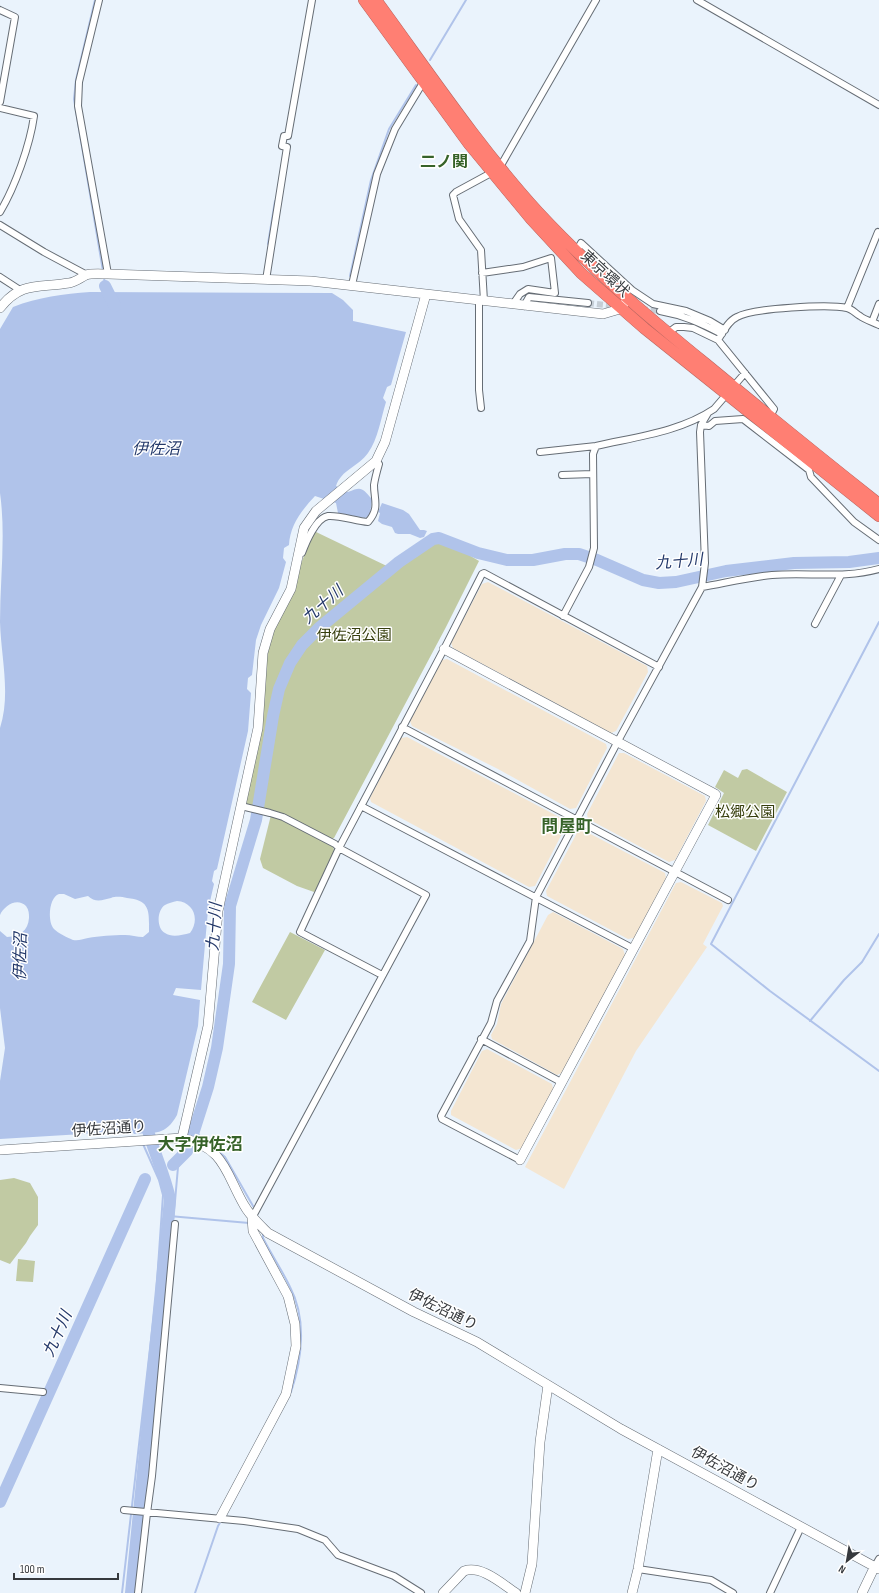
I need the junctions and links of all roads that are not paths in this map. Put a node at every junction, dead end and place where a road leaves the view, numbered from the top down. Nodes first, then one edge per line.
1 (99, 0) edge
2 (312, 0) edge
3 (364, 0) edge
4 (376, 0) edge
5 (596, 0) edge
6 (697, 0) edge
7 (0, 10) edge
8 (424, 81) junction
9 (0, 102) edge
10 (879, 105) edge
11 (0, 108) edge
12 (495, 170) junction
13 (0, 212) edge
14 (0, 225) edge
15 (879, 233) edge
16 (576, 252) junction
17 (482, 273) junction
18 (108, 274) junction
19 (87, 275) junction
20 (0, 277) edge
21 (266, 280) junction
22 (352, 285) junction
23 (20, 290) junction
24 (426, 294) junction
25 (628, 300) junction
26 (481, 301) junction
27 (588, 302) tunnel mouth
28 (513, 304) junction
29 (879, 304) edge
30 (524, 306) junction
31 (0, 308) edge
32 (620, 308) junction
33 (847, 308) junction
34 (660, 311) tunnel mouth
35 (872, 322) junction
36 (879, 325) edge
37 (723, 332) junction
38 (668, 333) junction
39 (718, 340) junction
40 (745, 373) junction
41 (730, 391) junction
42 (481, 408) dead end
43 (708, 413) junction
44 (770, 418) junction
45 (701, 425) junction
46 (596, 446) junction
47 (540, 452) dead end
48 (376, 461) junction
49 (809, 466) junction
50 (593, 474) junction
51 (562, 475) dead end
52 (879, 504) edge
53 (879, 516) edge
54 (878, 537) edge
55 (879, 569) edge
56 (293, 575) junction
57 (842, 575) junction
58 (702, 587) junction
59 (563, 616) junction
60 (815, 624) dead end
61 (444, 649) junction
62 (659, 667) junction
63 (402, 727) junction
64 (618, 741) junction
65 (241, 806) junction
66 (362, 806) junction
67 (576, 820) junction
68 (339, 848) junction
69 (674, 871) junction
70 (536, 897) junction
71 (728, 900) dead end
72 (634, 949) junction
73 (382, 975) junction
74 (481, 1039) junction
75 (561, 1082) junction
76 (184, 1138) junction
77 (0, 1150) edge
78 (520, 1160) joint
79 (252, 1218) junction
80 (175, 1224) dead end
81 (548, 1385) junction
82 (0, 1388) edge
83 (43, 1392) dead end
84 (658, 1449) junction
85 (124, 1510) dead end
86 (147, 1513) junction
87 (220, 1518) junction
88 (802, 1527) junction
89 (878, 1565) edge
90 (638, 1569) junction
91 (138, 1593) edge
92 (420, 1593) edge
93 (443, 1593) edge
94 (516, 1593) edge
95 (525, 1593) edge
96 (632, 1593) edge
97 (733, 1593) edge
98 (770, 1593) edge
99 (862, 1593) edge

1 - 18 street
2 - 21 street
3 - 8 highway, 東京環状
4 - 12 highway, 東京環状
5 - 12 street
6 - 10 street
7 - 9 street
8 - 12 highway, 東京環状
8 - 22 street
11 - 13 street
12 - 16 highway, 東京環状
12 - 17 street
12 - 32 highway, 東京環状
14 - 19 street
15 - 33 street
16 - 25 highway, 東京環状
16 - 37 street
17 - 26 street
17 - 28 street
18 - 19 street
18 - 21 street
19 - 23 street
20 - 23 street
21 - 22 street
22 - 24 street
23 - 31 street
24 - 26 street
24 - 48 street
25 - 32 street
25 - 38 highway, 東京環状
26 - 28 street
26 - 42 street
27 - 30 street
28 - 30 street
29 - 35 street
30 - 32 street
32 - 41 highway, 東京環状
33 - 35 street
33 - 37 street
34 - 37 street
35 - 36 street
37 - 39 street
38 - 39 street
38 - 41 highway, 東京環状
39 - 40 street
40 - 41 street
40 - 44 street
41 - 43 street
41 - 44 highway, 東京環状
41 - 49 highway, 東京環状
43 - 45 street
43 - 46 street
44 - 52 highway, 東京環状
45 - 49 street
45 - 58 street
46 - 47 street
46 - 50 street
48 - 56 street
48 - 56 street
49 - 53 highway, 東京環状
49 - 54 street
50 - 51 street
50 - 59 street
55 - 57 street
56 - 65 street
57 - 58 street
57 - 60 street
58 - 62 street
59 - 61 street
59 - 62 street
61 - 63 street
61 - 64 street
62 - 64 street
63 - 66 street
63 - 67 street
64 - 67 street
64 - 69 street
65 - 68 street
65 - 76 street
66 - 68 street
66 - 70 street
67 - 69 street
67 - 70 street
68 - 73 street
68 - 73 street
69 - 71 street
69 - 72 street
70 - 72 street
70 - 74 street
72 - 75 street
73 - 79 street
74 - 75 street
74 - 78 street
75 - 78 street
76 - 77 street, 伊佐沼通り
76 - 79 street, 伊佐沼通り
79 - 81 street, 伊佐沼通り
79 - 87 street
80 - 86 street
81 - 84 street, 伊佐沼通り
81 - 95 street
82 - 83 street
84 - 88 street, 伊佐沼通り
84 - 90 street
85 - 86 street
86 - 87 street
86 - 91 street
87 - 92 street
88 - 89 street, 伊佐沼通り
88 - 98 street
89 - 99 street
90 - 96 street
90 - 97 street
93 - 94 street

